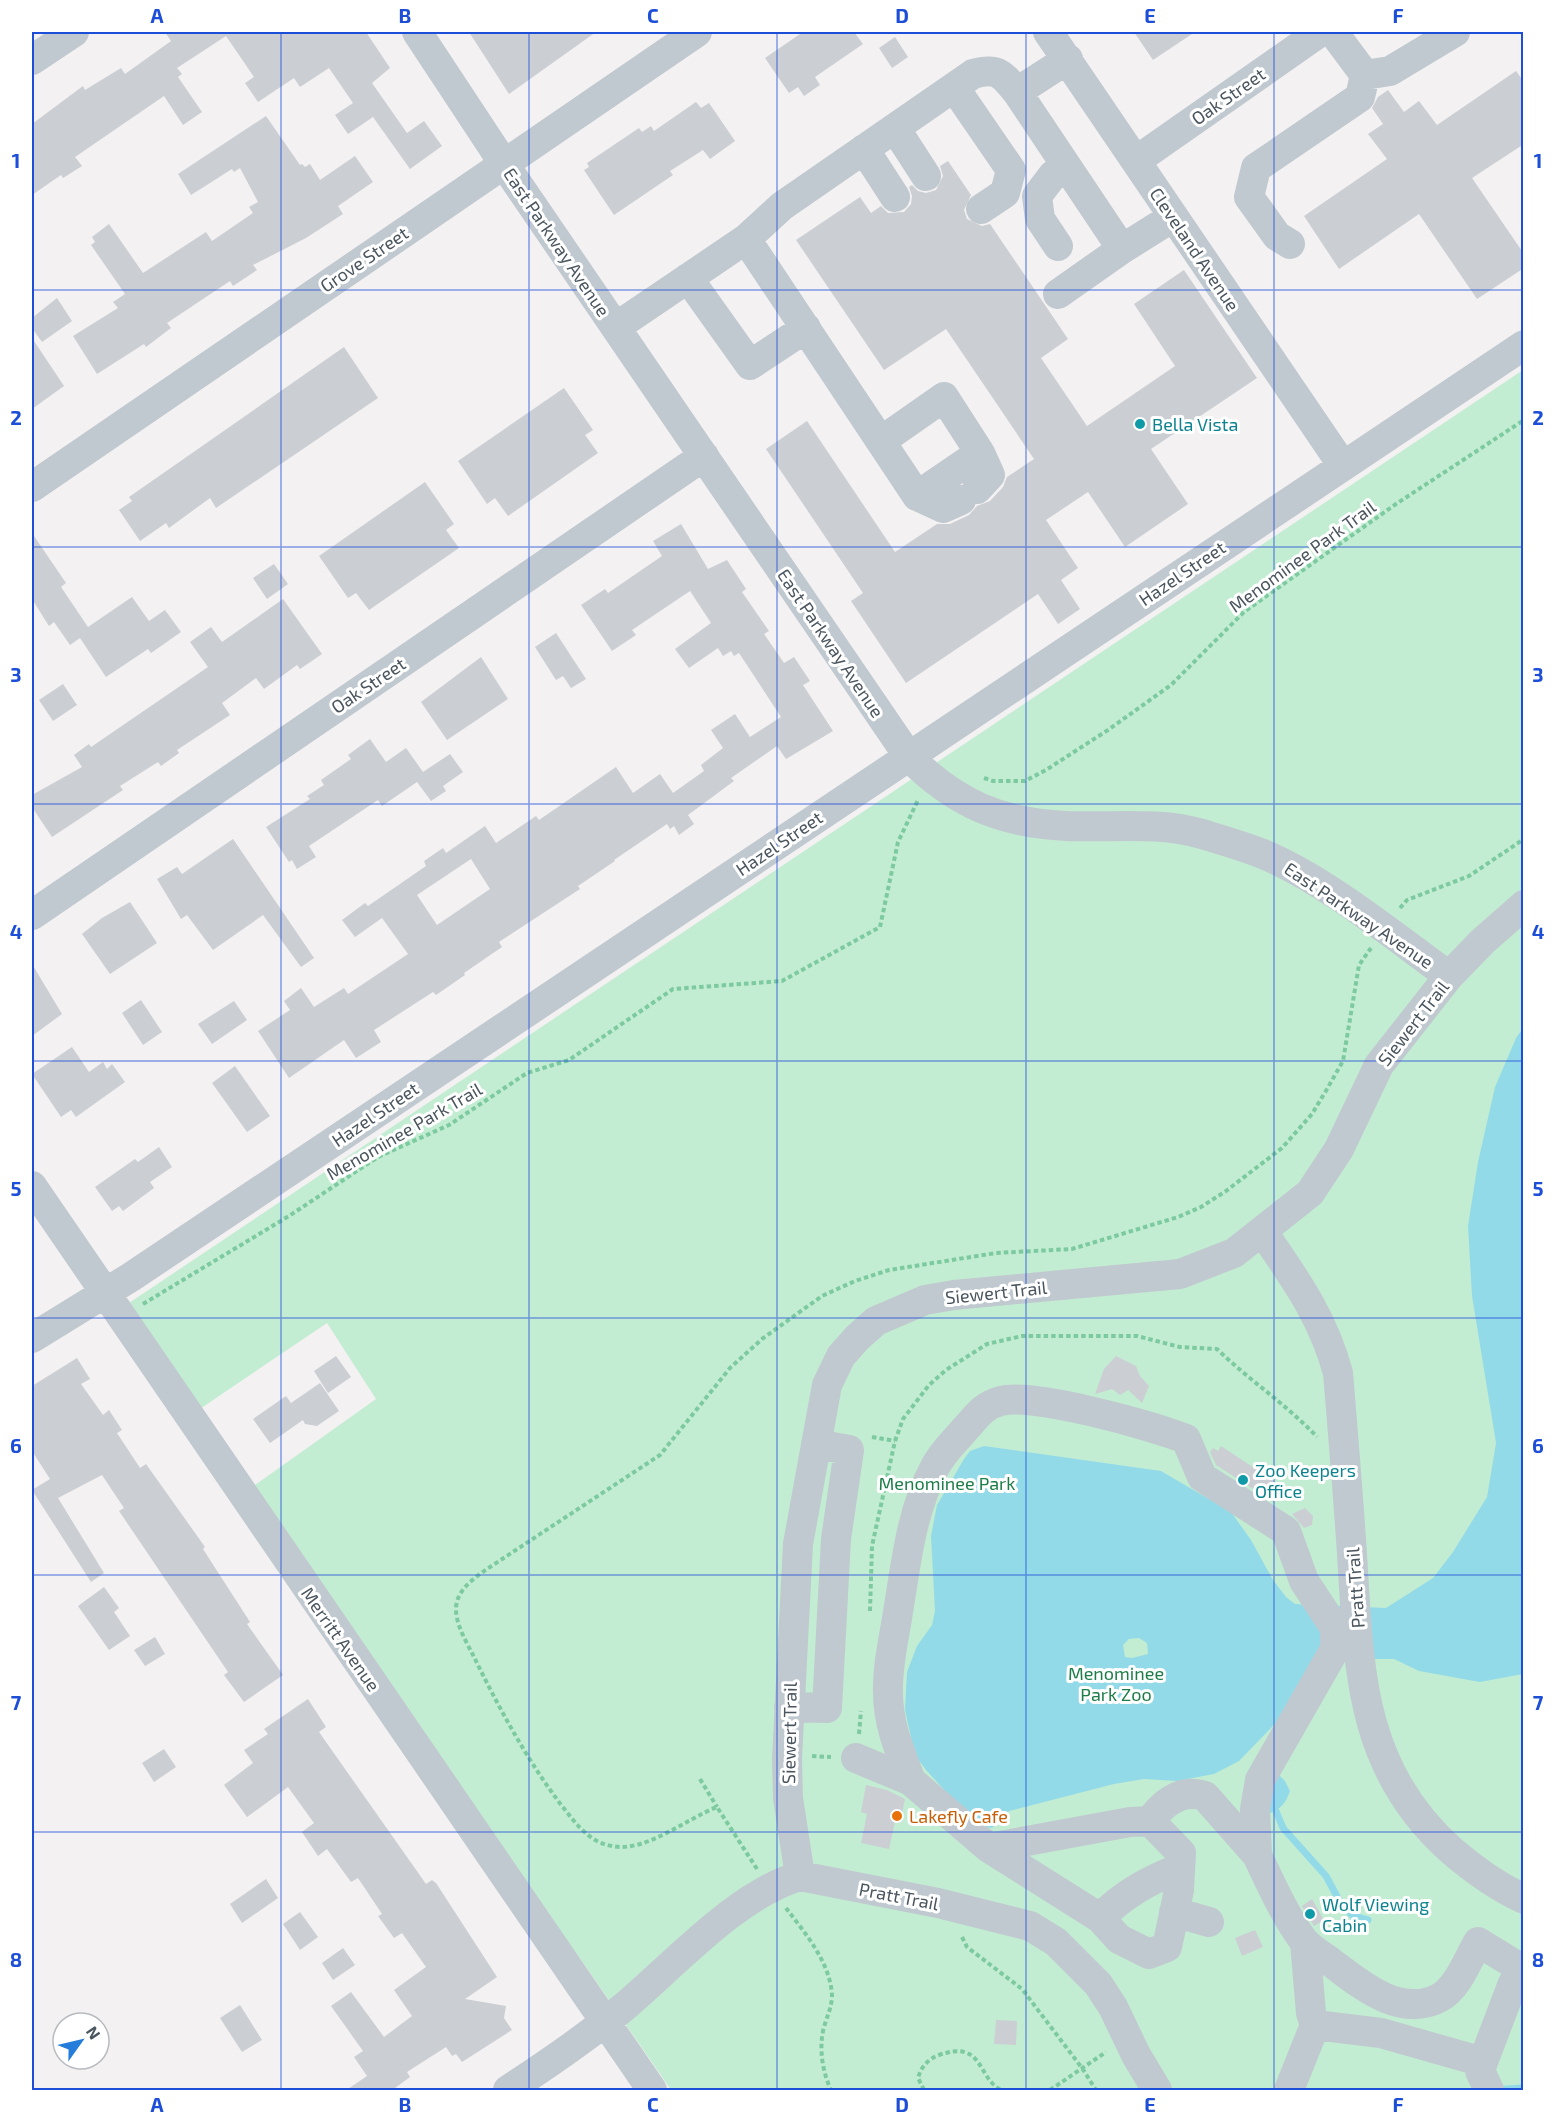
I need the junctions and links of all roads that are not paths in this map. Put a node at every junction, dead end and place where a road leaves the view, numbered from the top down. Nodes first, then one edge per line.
1 (74, 32) edge
2 (417, 32) edge
3 (697, 32) edge
4 (1048, 32) edge
5 (1320, 32) edge
6 (1333, 32) edge
7 (1455, 32) edge
8 (32, 60) edge
9 (1068, 60) junction
10 (1365, 75) junction
11 (954, 87) junction
12 (1017, 92) junction
13 (895, 128) junction
14 (864, 149) junction
15 (1137, 160) junction
16 (504, 164) junction
17 (1067, 167) junction
18 (926, 176) dead end
19 (895, 197) dead end
20 (981, 209) dead end
21 (1173, 217) junction
22 (746, 239) junction
23 (1290, 244) dead end
24 (1122, 249) junction
25 (688, 278) junction
26 (616, 327) junction
27 (806, 328) junction
28 (1524, 345) edge
29 (881, 441) junction
30 (980, 453) junction
31 (704, 456) junction
32 (1342, 465) junction
33 (32, 487) edge
34 (917, 496) junction
35 (909, 756) junction
36 (1524, 905) edge
37 (32, 915) edge
38 (1449, 976) junction
39 (32, 1186) edge
40 (1263, 1232) junction
41 (104, 1292) junction
42 (32, 1338) edge
43 (856, 1758) road end
44 (911, 1781) junction
45 (1150, 1821) junction
46 (989, 1848) junction
47 (1257, 1855) junction
48 (1178, 1869) junction
49 (800, 1876) junction
50 (1524, 1899) edge
51 (1174, 1912) junction
52 (1100, 1918) junction
53 (1209, 1922) dead end
54 (1305, 1942) junction
55 (1524, 1972) edge
56 (605, 2022) junction
57 (1315, 2025) junction
58 (1485, 2078) edge
59 (508, 2091) edge
60 (652, 2091) edge
61 (1157, 2091) edge
62 (1289, 2091) edge

1 - 8 street
2 - 16 street, East Parkway Avenue
3 - 16 street, Grove Street
4 - 9 street, Cleveland Avenue
5 - 15 street, Oak Street
6 - 10 street
7 - 10 street
9 - 12 street
9 - 15 street, Cleveland Avenue
10 - 23 street
11 - 12 street
11 - 13 street
11 - 20 street
12 - 17 street
13 - 14 street
13 - 18 street
14 - 19 street
14 - 22 street
15 - 21 street, Cleveland Avenue
16 - 26 street, East Parkway Avenue
16 - 33 street, Grove Street
17 - 24 street
17 - 24 street
21 - 24 street
21 - 32 street, Cleveland Avenue
22 - 25 street
22 - 27 street
25 - 26 street
25 - 27 street
26 - 31 street, East Parkway Avenue
27 - 29 street
28 - 32 street, Hazel Street
29 - 30 street
29 - 34 street
30 - 34 street
30 - 34 street
31 - 35 street, East Parkway Avenue
31 - 37 street, Oak Street
32 - 35 street, Hazel Street
35 - 38 street, East Parkway Avenue
35 - 41 street, Hazel Street
36 - 38 street, Siewert Trail
38 - 40 street, Siewert Trail
39 - 41 street, Merritt Avenue
40 - 49 street, Siewert Trail
40 - 50 street, Pratt Trail
41 - 42 street, Hazel Street
41 - 56 street, Merritt Avenue
43 - 44 street
44 - 46 street
44 - 47 street
45 - 46 street
45 - 47 street
45 - 48 street
46 - 52 street
47 - 54 street
48 - 51 street
48 - 52 street
49 - 56 street
49 - 61 street, Pratt Trail
51 - 52 street
51 - 53 street
54 - 55 street
54 - 57 street
55 - 58 street
56 - 59 street
56 - 60 street, Merritt Avenue
57 - 58 street
57 - 62 street

